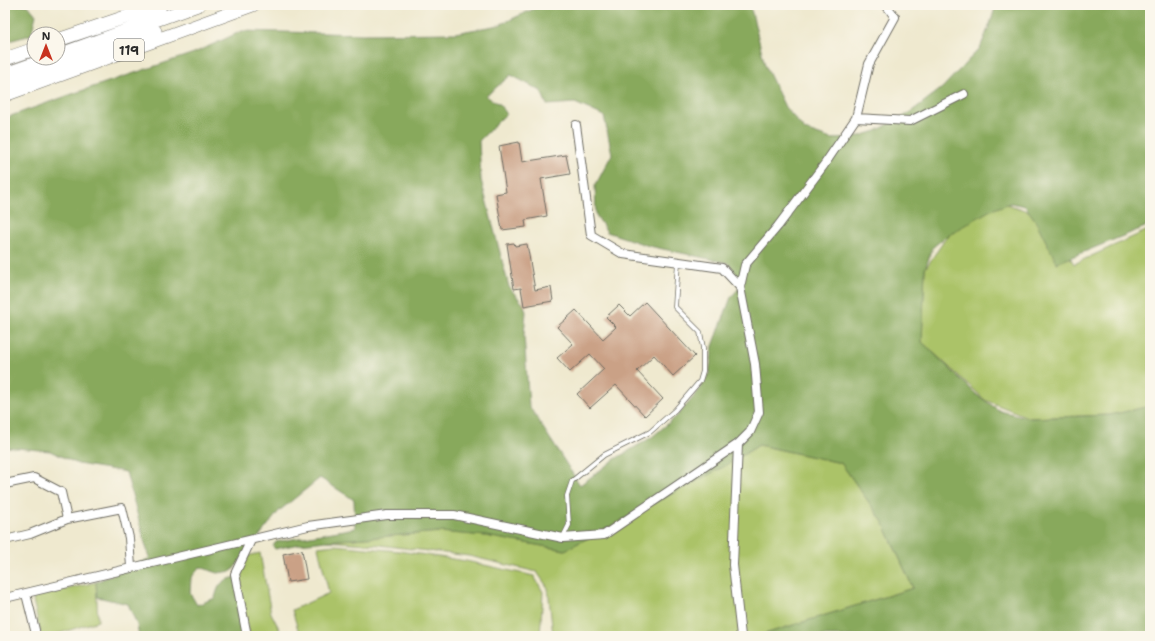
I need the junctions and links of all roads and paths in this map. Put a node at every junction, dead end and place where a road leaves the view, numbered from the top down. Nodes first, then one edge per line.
1 (161, 5) edge
2 (198, 5) edge
3 (230, 5) edge
4 (253, 5) edge
5 (886, 5) edge
6 (66, 37) edge
7 (26, 52) edge
8 (66, 52) edge
9 (5, 59) edge
10 (28, 66) edge
11 (5, 74) edge
12 (5, 85) edge
13 (964, 94) dead end
14 (5, 95) edge
15 (856, 118) junction
16 (576, 125) dead end
17 (678, 262) junction
18 (740, 287) junction
19 (738, 444) junction
20 (5, 484) edge
21 (67, 519) junction
22 (563, 538) junction
23 (5, 540) edge
24 (251, 540) junction
25 (131, 568) junction
26 (26, 594) junction
27 (5, 598) edge
28 (35, 630) dead end
29 (247, 636) edge
30 (741, 636) edge

1 - 6 highway, 119
2 - 8 highway, 119
3 - 12 highway, 119
4 - 14 highway, 119
5 - 15 street
7 - 9 highway
10 - 11 highway
13 - 15 street
15 - 18 street
16 - 17 street
17 - 18 street
17 - 22 lane
18 - 19 street
19 - 22 street
19 - 30 street
20 - 21 street
21 - 23 street
21 - 25 street
22 - 24 street
24 - 25 street
24 - 29 street
25 - 26 street
26 - 27 street
26 - 28 street

